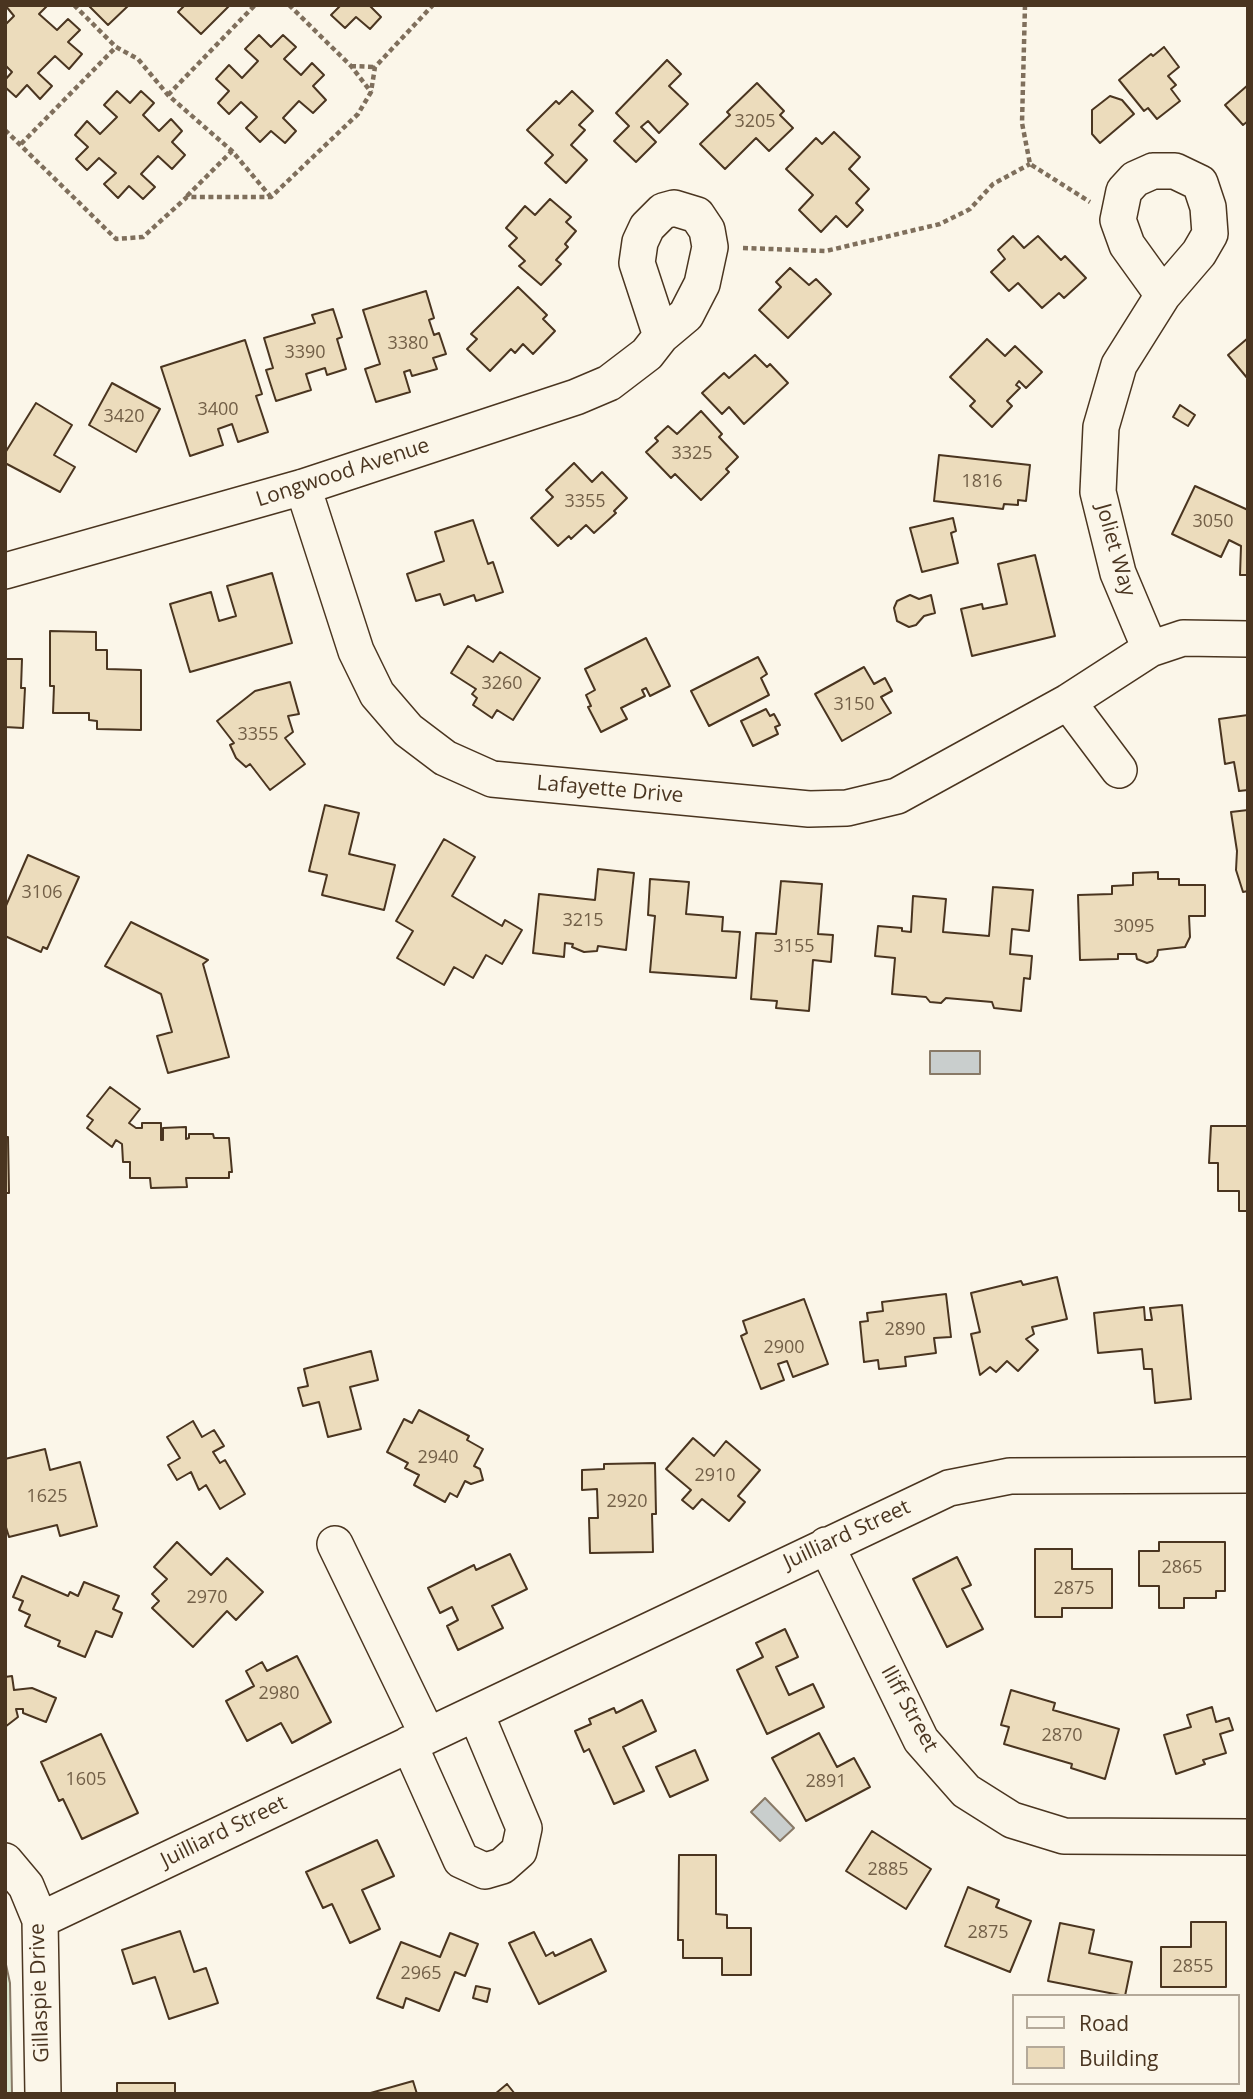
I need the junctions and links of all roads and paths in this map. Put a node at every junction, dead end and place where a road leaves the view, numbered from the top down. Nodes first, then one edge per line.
1 (74, 5) edge
2 (255, 5) edge
3 (289, 5) edge
4 (433, 5) edge
5 (1025, 5) edge
6 (116, 47) junction
7 (351, 66) junction
8 (375, 67) junction
9 (371, 92) junction
10 (168, 95) junction
11 (5, 130) edge
12 (21, 144) junction
13 (232, 151) junction
14 (1030, 164) junction
15 (187, 197) junction
16 (271, 197) junction
17 (1095, 206) dead end
18 (736, 248) dead end
19 (1163, 295) dead end
20 (661, 336) dead end
21 (303, 487) junction
22 (5, 572) edge
23 (1248, 639) edge
24 (1150, 649) junction
25 (1068, 702) junction
26 (1119, 770) dead end
27 (1248, 1475) edge
28 (335, 1544) dead end
29 (826, 1545) junction
30 (476, 1714) junction
31 (418, 1739) junction
32 (1248, 1837) edge
33 (5, 1860) edge
34 (40, 1920) junction
35 (43, 2094) edge

1 - 6 path
2 - 10 path
3 - 7 path
4 - 8 path
5 - 14 path
6 - 10 path
6 - 12 path
7 - 8 path
7 - 9 path
8 - 9 path
9 - 16 path
10 - 13 path
11 - 12 path
12 - 15 path
13 - 15 path
13 - 16 path
14 - 17 path
14 - 18 path
15 - 16 path
19 - 24 street, Joliet Way
20 - 21 street, Longwood Avenue
21 - 22 street, Longwood Avenue
21 - 25 street, Lafayette Drive
23 - 24 street, Lafayette Drive
24 - 25 street, Lafayette Drive
25 - 26 street
27 - 29 street, Juilliard Street
28 - 31 street
29 - 30 street, Juilliard Street
29 - 32 street, Iliff Street
30 - 31 street, Juilliard Street
30 - 31 street
31 - 34 street, Juilliard Street
33 - 34 street, Gillaspie Drive
34 - 35 street, Gillaspie Drive

